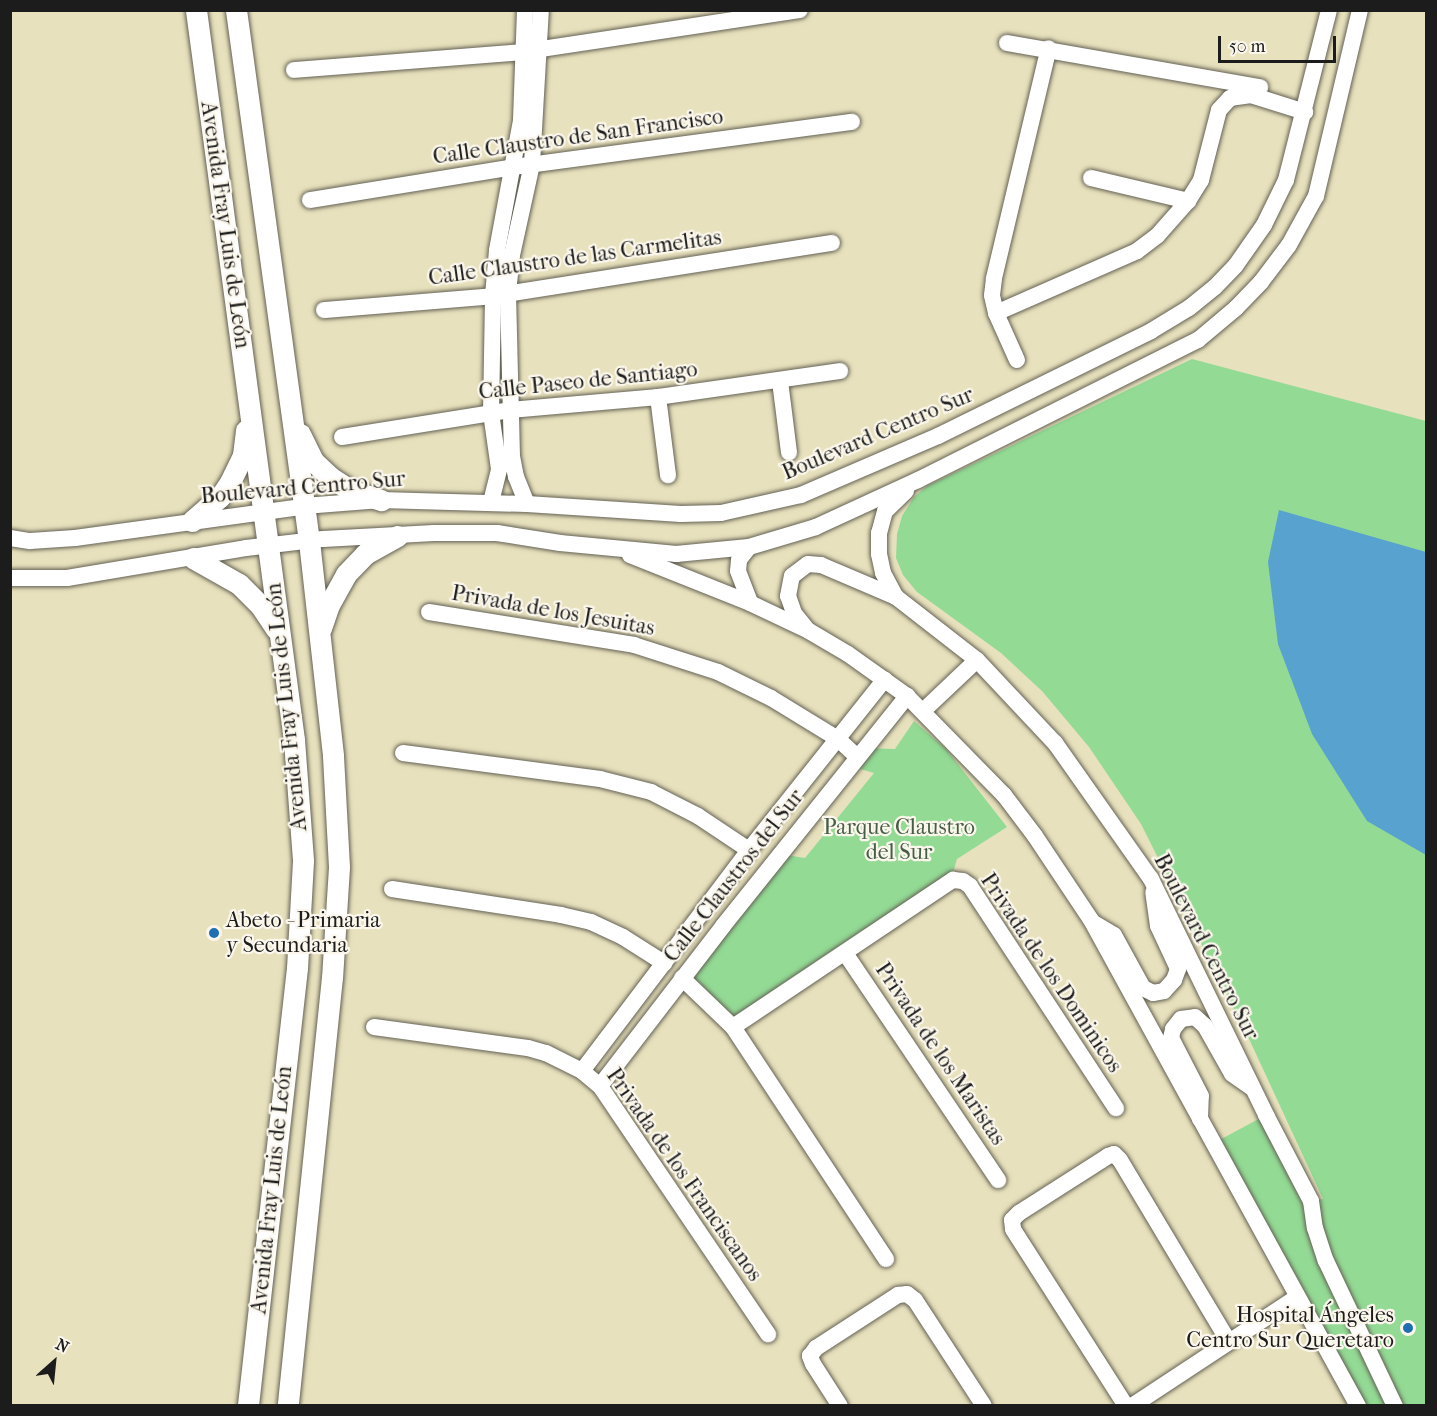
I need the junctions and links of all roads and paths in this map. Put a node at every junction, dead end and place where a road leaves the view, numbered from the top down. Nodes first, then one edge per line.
1 (196, 10) edge
2 (236, 10) edge
3 (525, 10) edge
4 (542, 10) edge
5 (800, 10) edge
6 (1329, 10) edge
7 (1360, 10) edge
8 (766, 13) edge
9 (1007, 43) dead end
10 (1049, 48) junction
11 (530, 51) junction
12 (294, 70) dead end
13 (1306, 107) junction
14 (852, 122) dead end
15 (531, 164) junction
16 (513, 167) junction
17 (1092, 178) dead end
18 (310, 200) dead end
19 (1188, 201) junction
20 (832, 243) dead end
21 (500, 295) junction
22 (324, 310) dead end
23 (996, 314) junction
24 (1017, 360) dead end
25 (840, 371) dead end
26 (780, 381) junction
27 (658, 397) junction
28 (291, 405) junction
29 (249, 408) junction
30 (510, 410) junction
31 (491, 413) junction
32 (342, 437) dead end
33 (789, 452) dead end
34 (668, 475) dead end
35 (918, 480) junction
36 (381, 500) junction
37 (491, 502) junction
38 (527, 504) junction
39 (304, 507) junction
40 (264, 512) junction
41 (192, 521) junction
42 (397, 536) junction
43 (10, 538) edge
44 (309, 541) junction
45 (268, 546) junction
46 (749, 547) junction
47 (620, 550) junction
48 (193, 558) junction
49 (10, 578) edge
50 (896, 597) junction
51 (750, 603) junction
52 (429, 612) dead end
53 (809, 631) junction
54 (278, 632) junction
55 (319, 634) junction
56 (977, 660) junction
57 (885, 679) junction
58 (907, 696) junction
59 (923, 711) junction
60 (838, 739) junction
61 (403, 753) dead end
62 (857, 757) junction
63 (749, 850) junction
64 (1151, 879) junction
65 (392, 889) dead end
66 (702, 911) junction
67 (1091, 920) junction
68 (723, 926) junction
69 (845, 953) junction
70 (664, 963) junction
71 (682, 978) junction
72 (374, 1027) dead end
73 (733, 1027) junction
74 (582, 1071) junction
75 (600, 1086) junction
76 (1253, 1088) junction
77 (1116, 1108) dead end
78 (1200, 1121) junction
79 (998, 1180) dead end
80 (885, 1259) dead end
81 (1297, 1298) junction
82 (768, 1334) dead end
83 (1229, 1342) junction
84 (293, 1401) edge
85 (248, 1406) edge
86 (840, 1406) edge
87 (984, 1406) edge
88 (1126, 1406) edge
89 (1132, 1406) edge
90 (1358, 1406) edge
91 (1395, 1406) edge

1 - 29 main road, Avenida Fray Luis de León
2 - 28 main road, Avenida Fray Luis de León
3 - 11 street
4 - 11 street
5 - 8 street
6 - 13 street, Boulevard Centro Sur
7 - 35 street, Boulevard Centro Sur
8 - 11 street
9 - 10 street
10 - 13 street
10 - 23 street
11 - 12 street
11 - 15 street
11 - 16 street
13 - 19 street
13 - 38 street, Boulevard Centro Sur
14 - 15 street, Calle Claustro de San Francisco
15 - 16 street, Calle Claustro de San Francisco
15 - 21 street
16 - 18 street, Calle Claustro de San Francisco
16 - 21 street
17 - 19 street
19 - 23 street
20 - 21 street, Calle Claustro de las Carmelitas
21 - 22 street, Calle Claustro de las Carmelitas
21 - 30 street
21 - 31 street
23 - 24 street
25 - 26 street, Calle Paseo de Santiago
26 - 27 street, Calle Paseo de Santiago
26 - 33 street
27 - 30 street, Calle Paseo de Santiago
27 - 34 street
28 - 36 main road
28 - 39 main road, Avenida Fray Luis de León
29 - 40 main road, Avenida Fray Luis de León
29 - 41 main road
30 - 31 street, Calle Paseo de Santiago
30 - 38 street
31 - 32 street, Calle Paseo de Santiago
31 - 37 street
35 - 46 street, Boulevard Centro Sur
35 - 50 street, Boulevard Centro Sur
36 - 37 street, Boulevard Centro Sur
36 - 39 street, Boulevard Centro Sur
37 - 38 street, Boulevard Centro Sur
39 - 40 street, Boulevard Centro Sur
39 - 44 main road, Avenida Fray Luis de León
40 - 41 street, Boulevard Centro Sur
40 - 45 main road, Avenida Fray Luis de León
41 - 43 street, Boulevard Centro Sur
42 - 44 street, Boulevard Centro Sur
42 - 47 street, Boulevard Centro Sur
42 - 55 main road
44 - 45 street, Boulevard Centro Sur
44 - 55 main road, Avenida Fray Luis de León
45 - 48 street, Boulevard Centro Sur
45 - 54 main road, Avenida Fray Luis de León
46 - 47 street, Boulevard Centro Sur
46 - 51 street
47 - 51 street
48 - 49 street, Boulevard Centro Sur
48 - 54 main road
50 - 53 street
50 - 56 street, Boulevard Centro Sur
51 - 53 street
52 - 60 street, Privada de los Jesuitas
53 - 57 street
54 - 85 main road, Avenida Fray Luis de León
55 - 84 main road, Avenida Fray Luis de León
56 - 59 street
56 - 64 street, Boulevard Centro Sur
57 - 58 street
57 - 60 street, Calle Claustros del Sur
58 - 59 street
58 - 62 street, Calle Claustros del Sur
59 - 67 street
60 - 62 street, Privada de los Jesuitas
60 - 63 street, Calle Claustros del Sur
61 - 63 street
62 - 68 street, Calle Claustros del Sur
63 - 66 street, Calle Claustros del Sur
64 - 67 street
64 - 76 street, Boulevard Centro Sur
65 - 70 street
66 - 68 street
66 - 70 street, Calle Claustros del Sur
67 - 78 street
68 - 71 street, Calle Claustros del Sur
69 - 73 street, Privada de los Dominicos
69 - 77 street, Privada de los Dominicos
69 - 79 street, Privada de los Maristas
70 - 74 street, Calle Claustros del Sur
71 - 73 street
71 - 75 street, Calle Claustros del Sur
72 - 74 street, Privada de los Franciscanos
73 - 80 street
74 - 75 street, Privada de los Franciscanos
75 - 82 street, Privada de los Franciscanos
76 - 78 street
76 - 91 street, Boulevard Centro Sur
78 - 81 street
81 - 83 street
81 - 90 street
83 - 88 street
83 - 89 street
86 - 87 street

